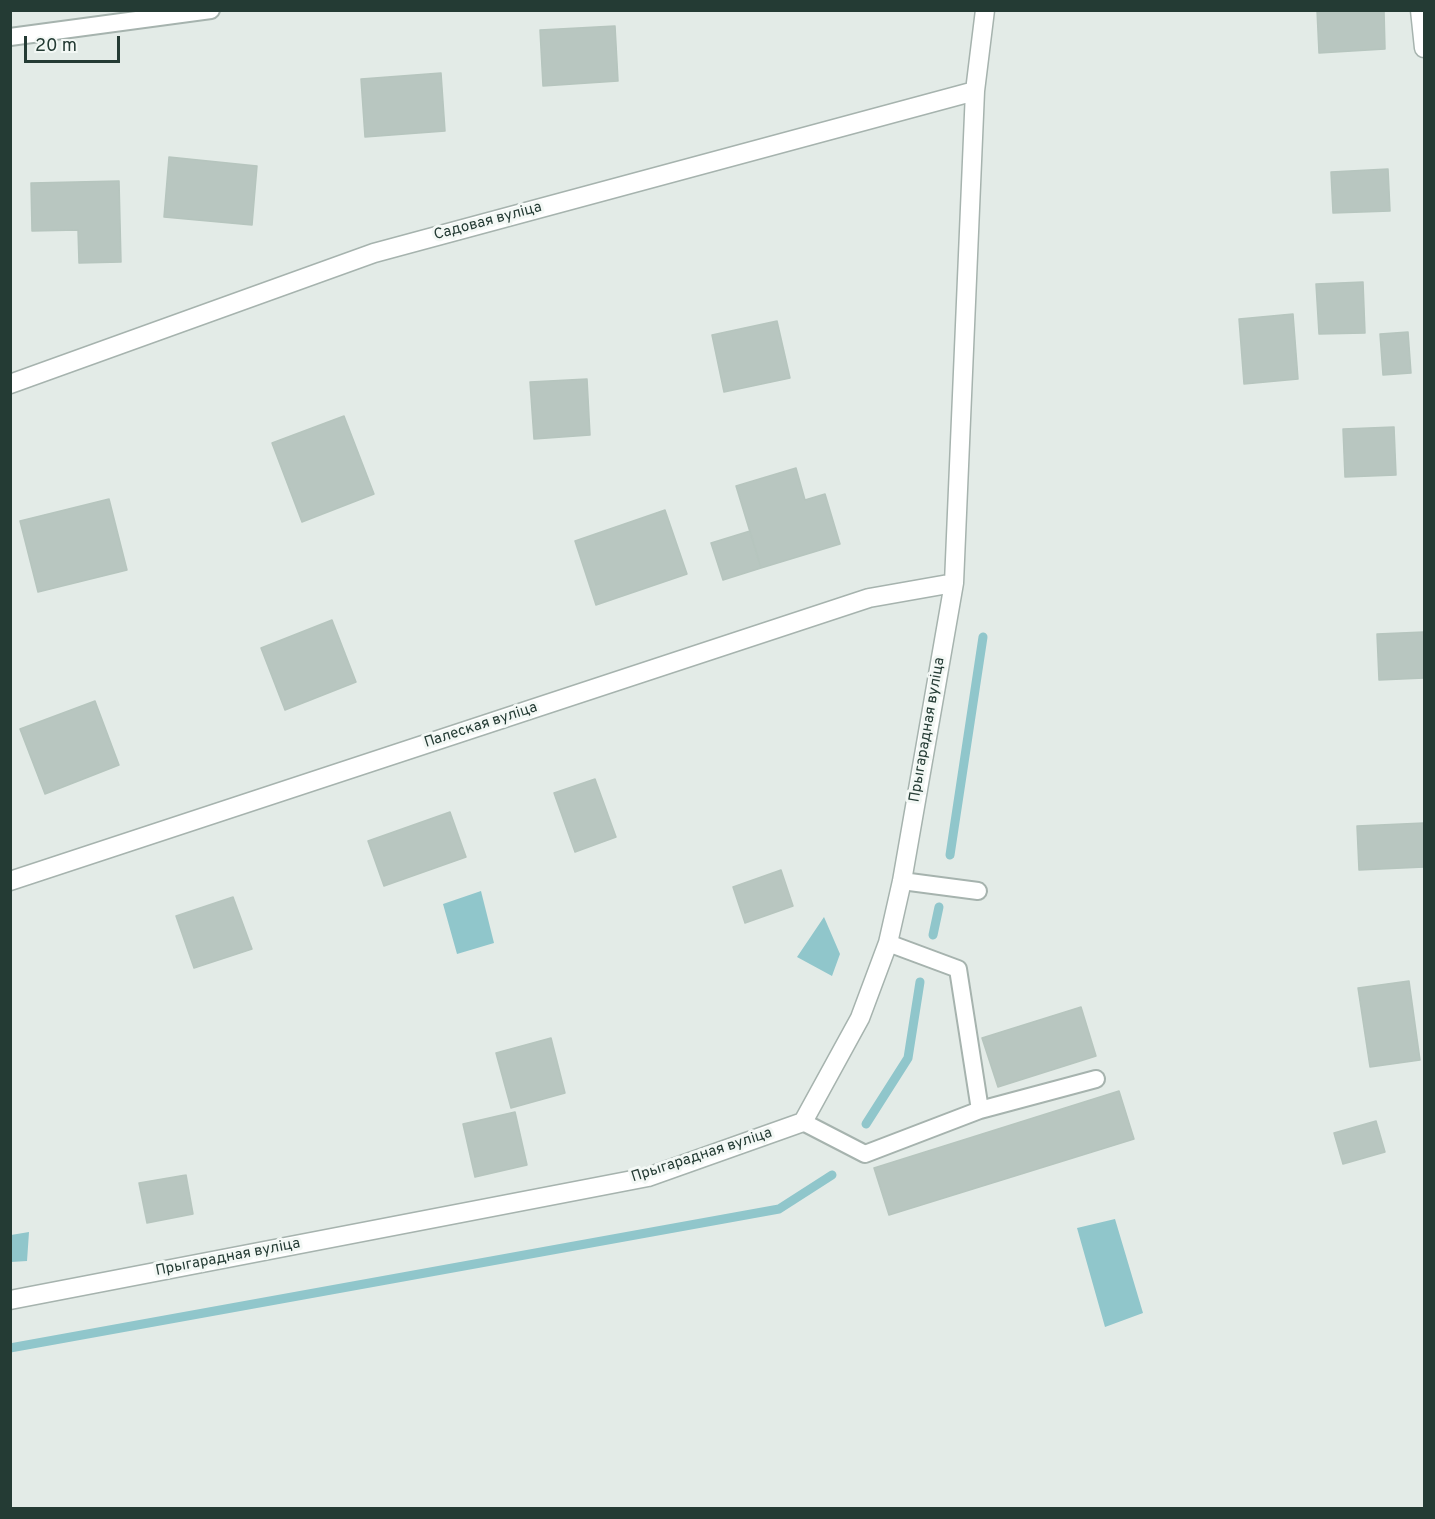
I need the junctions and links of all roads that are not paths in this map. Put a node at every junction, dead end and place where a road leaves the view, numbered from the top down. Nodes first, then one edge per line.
1 (211, 10) edge
2 (985, 10) edge
3 (1420, 10) edge
4 (10, 38) edge
5 (1425, 48) edge
6 (975, 91) junction
7 (10, 384) edge
8 (954, 583) junction
9 (10, 881) edge
10 (902, 881) junction
11 (978, 891) dead end
12 (888, 943) junction
13 (1096, 1079) dead end
14 (980, 1110) junction
15 (803, 1122) junction
16 (10, 1300) edge

1 - 4 lane
2 - 6 street, Прыгарадная вуліца
3 - 5 street
6 - 7 street, Садовая вуліца
6 - 8 street, Прыгарадная вуліца
8 - 9 street, Палеская вуліца
8 - 10 street, Прыгарадная вуліца
10 - 11 lane
10 - 12 street, Прыгарадная вуліца
12 - 14 lane
12 - 15 street, Прыгарадная вуліца
13 - 14 lane
14 - 15 lane
15 - 16 street, Прыгарадная вуліца

